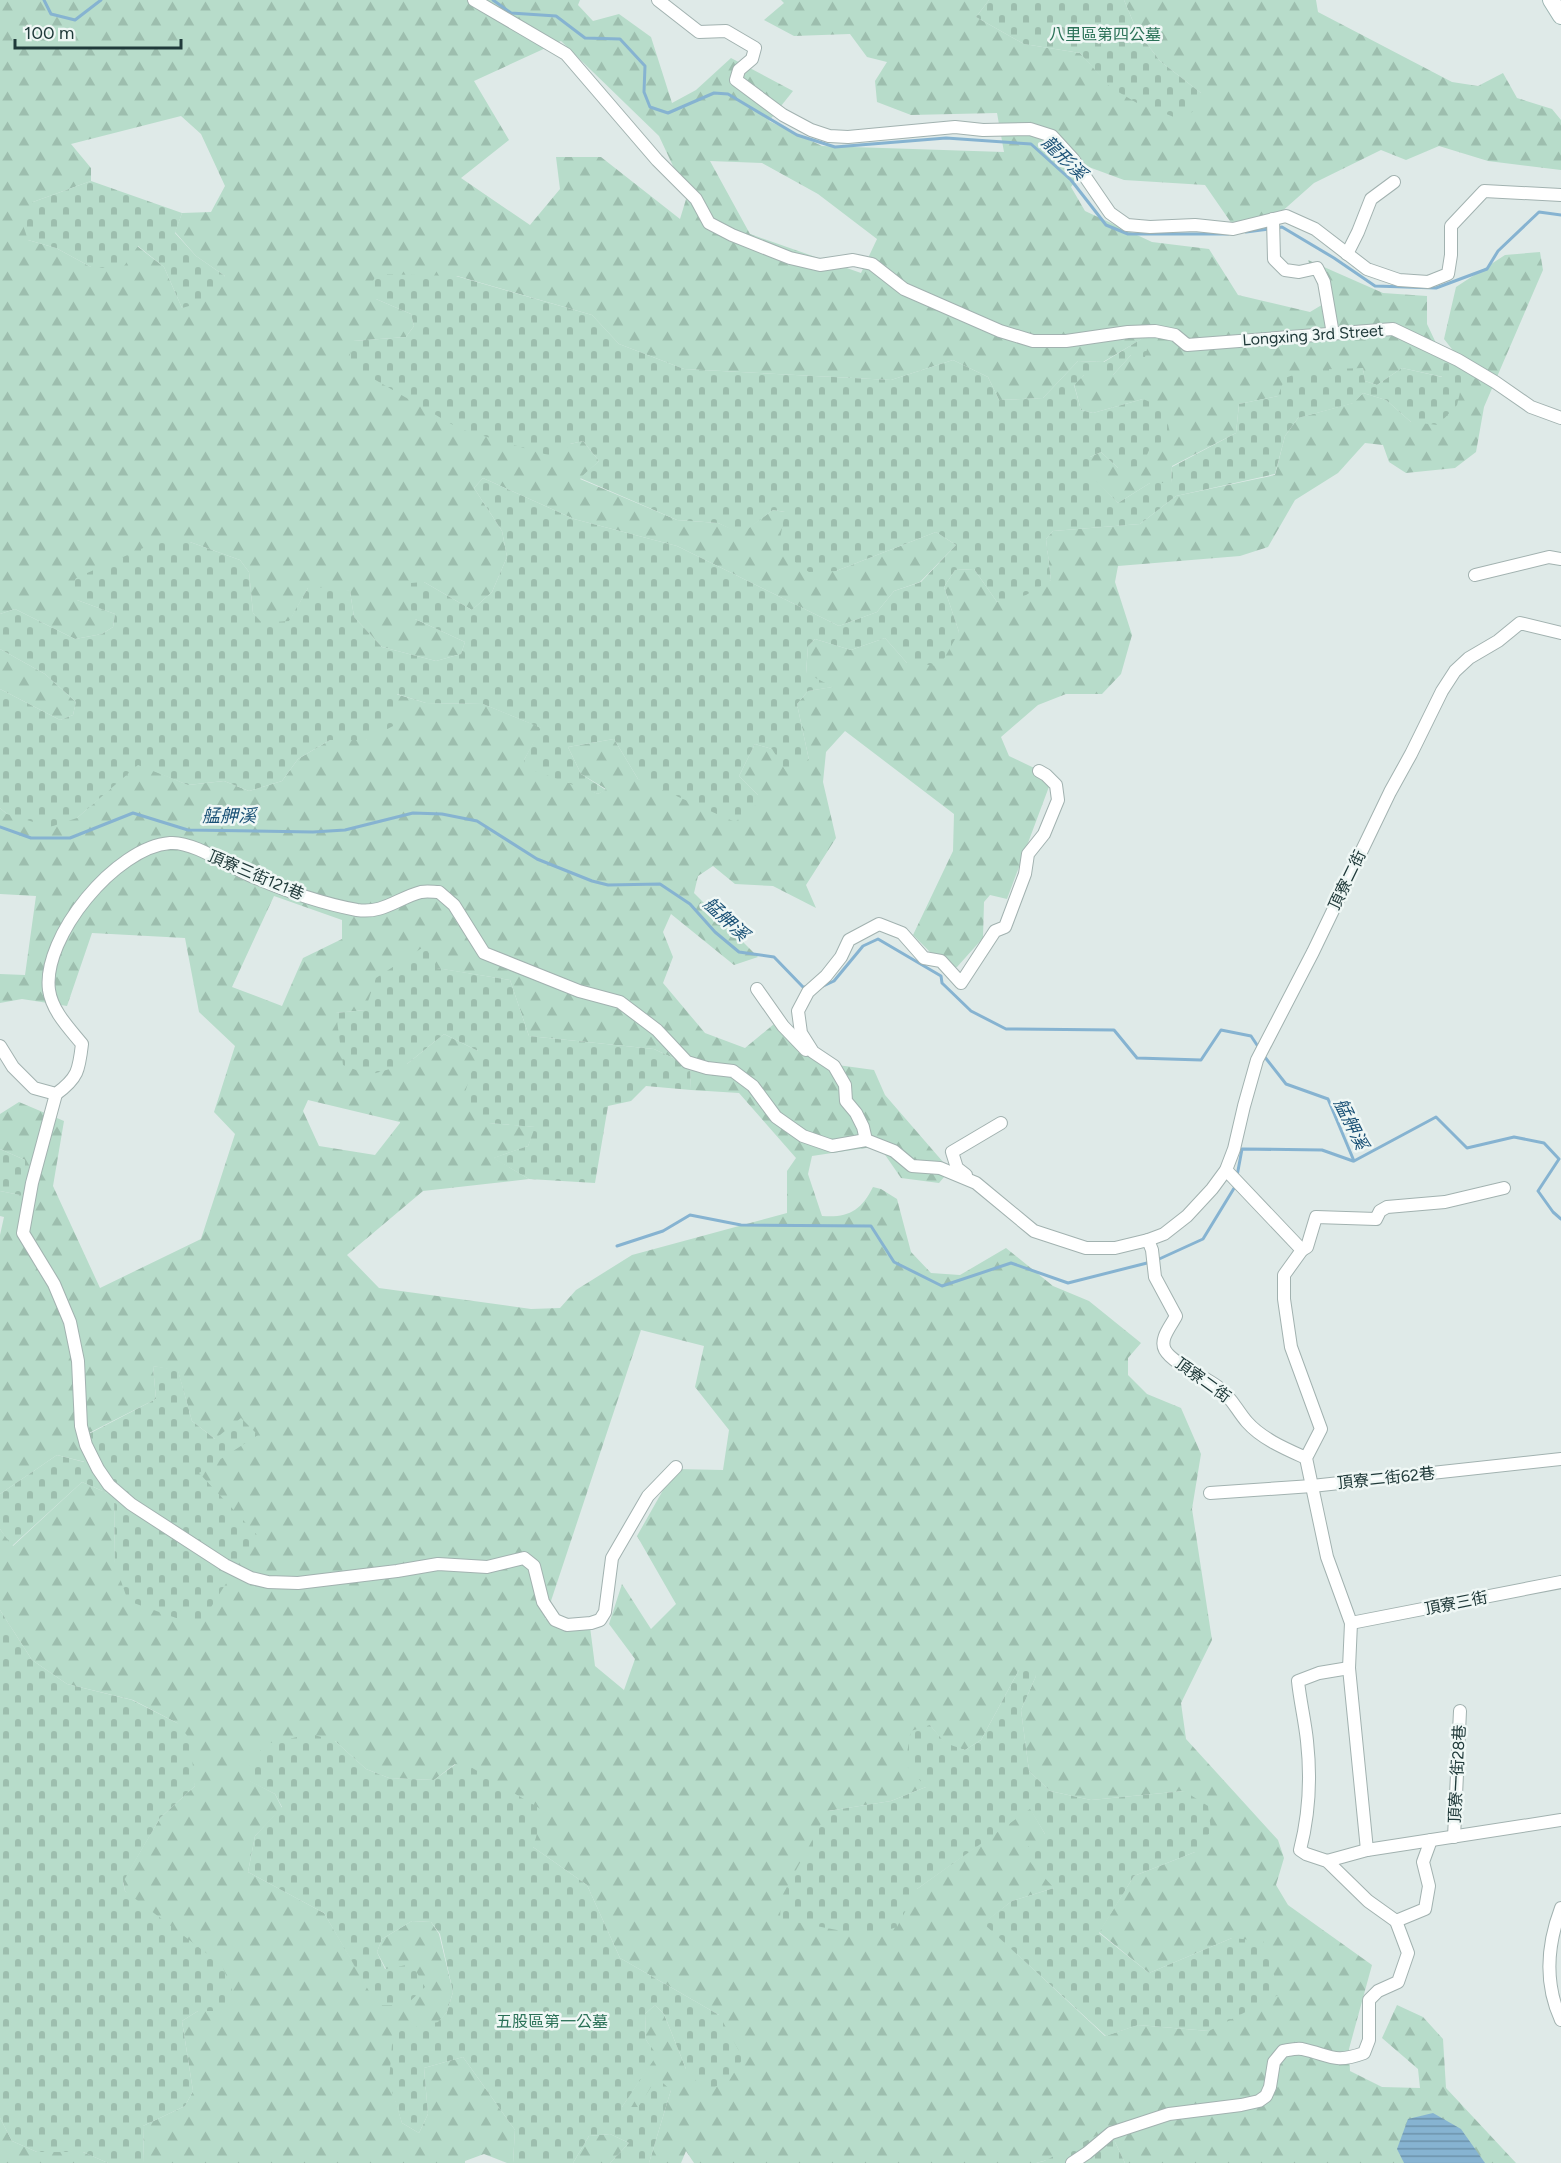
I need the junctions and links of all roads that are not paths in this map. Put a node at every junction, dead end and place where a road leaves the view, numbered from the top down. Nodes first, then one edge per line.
1 (474, 0) edge
2 (658, 0) edge
3 (1551, 0) edge
4 (1561, 16) edge
5 (1395, 182) dead end
6 (1561, 195) edge
7 (1274, 219) junction
8 (1347, 254) junction
9 (1333, 334) junction
10 (1561, 418) edge
11 (1561, 559) edge
12 (1475, 575) dead end
13 (1561, 633) edge
14 (1039, 771) dead end
15 (757, 989) dead end
16 (0, 1046) edge
17 (813, 1052) junction
18 (56, 1094) junction
19 (1001, 1123) dead end
20 (866, 1140) junction
21 (1226, 1170) junction
22 (976, 1183) junction
23 (1504, 1188) dead end
24 (1150, 1245) junction
25 (1302, 1250) junction
26 (1306, 1458) junction
27 (1561, 1459) edge
28 (676, 1467) dead end
29 (1312, 1486) junction
30 (1210, 1493) dead end
31 (1561, 1582) edge
32 (1351, 1623) junction
33 (1349, 1668) junction
34 (1460, 1711) dead end
35 (1561, 1820) edge
36 (1454, 1837) junction
37 (1431, 1840) junction
38 (1366, 1850) junction
39 (1327, 1861) junction
40 (1561, 1908) edge
41 (1396, 1921) junction
42 (1561, 2020) edge
43 (1072, 2163) edge

1 - 9 street, Longxing 3rd Street
2 - 7 street
3 - 4 street
5 - 8 street
6 - 8 street
7 - 8 street
7 - 9 street
9 - 10 street, Longxing 3rd Street
11 - 12 street
13 - 21 street, 頂寮二街
14 - 17 street
15 - 17 street
16 - 18 street
17 - 20 street
18 - 20 street, 頂寮三街121巷
18 - 28 street
19 - 22 street
20 - 22 street
21 - 24 street, 頂寮二街
21 - 25 street
22 - 24 street
23 - 25 street
24 - 26 street, 頂寮二街
25 - 26 street
26 - 29 street
27 - 29 street, 頂寮二街62巷
29 - 30 street, 頂寮二街62巷
29 - 32 street
31 - 32 street, 頂寮三街
32 - 33 street
33 - 38 street
33 - 39 street
34 - 36 street, 頂寮一街28巷
35 - 36 street
36 - 37 street
37 - 38 street
37 - 41 street
38 - 39 street
39 - 41 street
40 - 42 street
41 - 43 street

